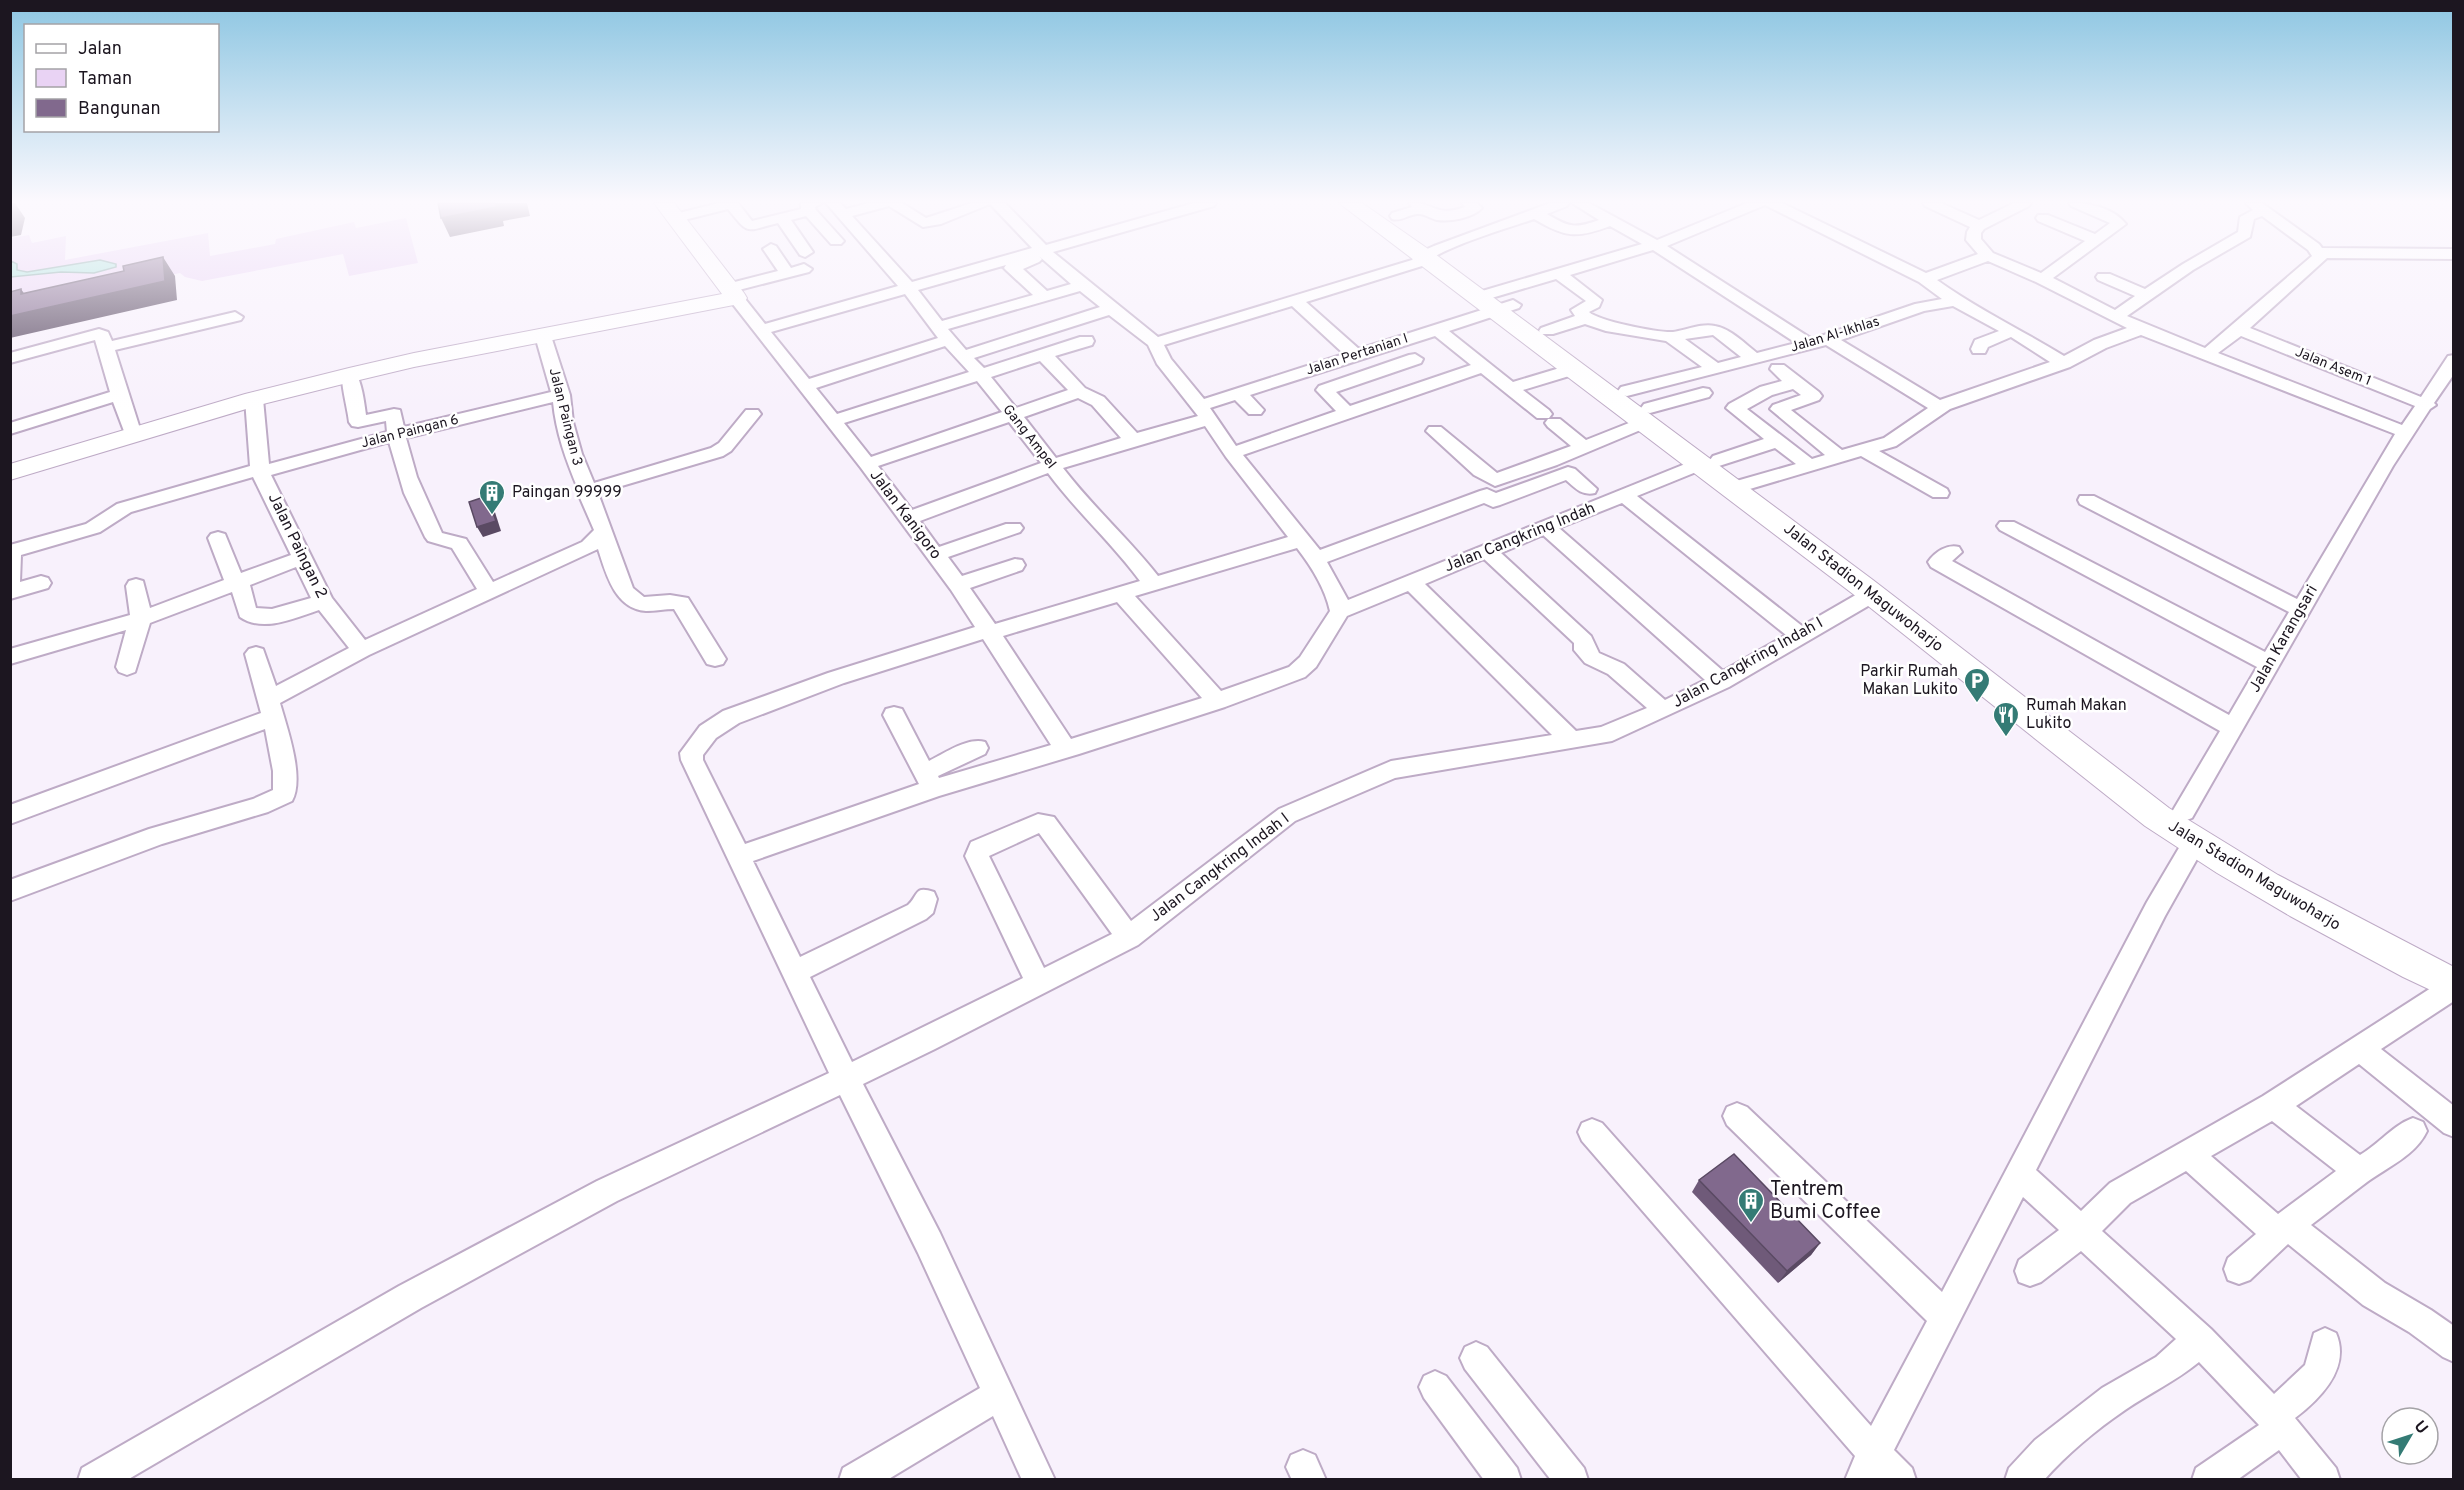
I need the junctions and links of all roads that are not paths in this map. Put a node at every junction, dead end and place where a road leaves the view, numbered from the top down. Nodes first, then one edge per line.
1 (718, 273) edge
2 (787, 273) edge
3 (894, 273) edge
4 (966, 273) edge
5 (1017, 273) edge
6 (1067, 273) edge
7 (1387, 273) edge
8 (1458, 273) edge
9 (1558, 273) joint
10 (1701, 273) edge
11 (1912, 273) edge
12 (1943, 273) edge
13 (2027, 273) edge
14 (2051, 273) edge
15 (2180, 273) edge
16 (2304, 273) edge
17 (2104, 277) dead end
18 (1925, 279) junction
19 (2042, 279) junction
20 (1082, 286) junction
21 (908, 288) junction
22 (732, 293) junction
23 (2148, 296) junction
24 (1045, 297) junction
25 (1496, 301) junction
26 (1955, 301) junction
27 (1296, 302) junction
28 (1110, 309) junction
29 (2116, 316) junction
30 (236, 317) dead end
31 (1585, 318) junction
32 (1437, 329) junction
33 (2141, 329) junction
34 (2239, 329) junction
35 (761, 330) junction
36 (1547, 331) junction
37 (2012, 331) junction
38 (943, 334) junction
39 (543, 336) junction
40 (1671, 337) junction
41 (1086, 341) dead end
42 (1818, 342) junction
43 (1155, 343) junction
44 (106, 347) junction
45 (1979, 349) dead end
46 (1044, 355) junction
47 (2206, 355) junction
48 (963, 356) junction
49 (1356, 356) junction
50 (10, 358) edge
51 (1753, 358) junction
52 (1415, 359) dead end
53 (2454, 360) edge
54 (2064, 363) junction
55 (1484, 366) junction
56 (1714, 368) junction
57 (1573, 369) junction
58 (1778, 369) dead end
59 (980, 374) junction
60 (349, 375) junction
61 (1796, 382) junction
62 (806, 385) junction
63 (1511, 388) junction
64 (1627, 391) junction
65 (1079, 392) junction
66 (1703, 393) dead end
67 (561, 394) junction
68 (1239, 394) junction
69 (119, 395) junction
70 (254, 399) junction
71 (2427, 405) junction
72 (1940, 408) junction
73 (1256, 410) dead end
74 (1346, 412) junction
75 (1205, 413) junction
76 (752, 414) dead end
77 (1013, 415) junction
78 (1647, 415) junction
79 (833, 421) junction
80 (10, 429) edge
81 (1435, 431) dead end
82 (2405, 432) junction
83 (133, 435) junction
84 (395, 435) junction
85 (1132, 439) junction
86 (1778, 441) junction
87 (1584, 447) junction
88 (1865, 451) junction
89 (1232, 453) junction
90 (1840, 458) junction
91 (1551, 460) junction
92 (1709, 462) junction
93 (867, 464) junction
94 (1810, 466) junction
95 (1052, 467) junction
96 (260, 470) junction
97 (10, 472) edge
98 (1568, 473) junction
99 (1741, 486) junction
100 (1587, 489) dead end
101 (586, 491) junction
102 (1940, 493) dead end
103 (1625, 496) junction
104 (2087, 500) dead end
105 (908, 519) junction
106 (2007, 526) dead end
107 (1546, 527) junction
108 (1013, 528) dead end
109 (603, 531) junction
110 (218, 538) dead end
111 (1300, 540) junction
112 (11, 551) edge
113 (1487, 551) junction
114 (935, 555) junction
115 (301, 558) junction
116 (1316, 559) junction
117 (1938, 563) dead end
118 (1016, 565) dead end
119 (1411, 582) junction
120 (41, 583) dead end
121 (237, 583) junction
122 (1153, 584) junction
123 (958, 585) junction
124 (136, 586) dead end
125 (10, 590) edge
126 (489, 592) junction
127 (1873, 594) junction
128 (1123, 595) junction
129 (323, 601) junction
130 (2301, 610) junction
131 (1340, 611) junction
132 (141, 619) junction
133 (988, 632) junction
134 (1800, 635) junction
135 (362, 650) junction
136 (256, 654) dead end
137 (10, 657) edge
138 (715, 659) dead end
139 (2270, 664) junction
140 (127, 667) dead end
141 (1720, 682) junction
142 (1217, 702) junction
143 (271, 708) junction
144 (1663, 710) junction
145 (894, 715) dead end
146 (2232, 728) junction
147 (1572, 741) junction
148 (977, 748) dead end
149 (1070, 748) junction
150 (2094, 756) junction
151 (926, 781) junction
152 (2184, 812) junction
153 (10, 815) edge
154 (2194, 843) junction
155 (739, 856) junction
156 (10, 891) edge
157 (2302, 897) junction
158 (925, 900) dead end
159 (1129, 937) junction
160 (2454, 962) edge
161 (796, 971) junction
162 (1038, 982) junction
163 (2454, 986) edge
164 (2360, 1048) junction
165 (845, 1077) junction
166 (2273, 1105) junction
167 (1737, 1116) dead end
168 (2454, 1124) edge
169 (2413, 1131) dead end
170 (1592, 1132) dead end
171 (2188, 1154) junction
172 (2359, 1171) junction
173 (2019, 1174) junction
174 (2282, 1229) junction
175 (2082, 1230) junction
176 (2239, 1269) dead end
177 (2030, 1271) dead end
178 (1945, 1317) junction
179 (2200, 1340) junction
180 (2325, 1344) dead end
181 (2454, 1346) edge
182 (1476, 1358) dead end
183 (1435, 1387) dead end
184 (1000, 1394) junction
185 (2277, 1422) junction
186 (1868, 1466) edge
187 (94, 1479) edge
188 (855, 1479) edge
189 (1039, 1479) edge
190 (1505, 1479) edge
191 (1572, 1479) edge
192 (1900, 1479) edge
193 (2020, 1479) edge
194 (2208, 1479) edge
195 (2324, 1479) edge

1 - 22 main road
2 - 22 street
3 - 21 street, Gang Ampel
4 - 21 street
5 - 24 street
6 - 20 street
7 - 27 street
8 - 25 main road, Jalan Stadion Maguwoharjo
9 - 25 street, Jalan Pertanian I
9 - 31 street
10 - 42 street
11 - 18 street
12 - 18 street
13 - 19 street
14 - 19 street
15 - 23 street
16 - 34 street
17 - 23 street
18 - 26 street
19 - 29 street
20 - 24 street
20 - 28 street
21 - 35 street
21 - 38 street, Gang Ampel
22 - 35 street, Jalan Kanigoro
22 - 39 main road
23 - 29 street
24 - 38 street
25 - 32 street, Jalan Pertanian I
25 - 36 main road, Jalan Stadion Maguwoharjo
25 - 57 main road, Jalan Stadion Maguwoharjo
26 - 37 street
26 - 42 street, Jalan Al-Ikhlas
27 - 43 street
27 - 49 street
28 - 43 street
28 - 48 street
29 - 33 street
30 - 44 street
31 - 36 street
31 - 40 street
32 - 49 street, Jalan Pertanian I
32 - 55 street
33 - 47 street
33 - 54 street
34 - 47 street
34 - 71 street, Jalan Asem 1
35 - 62 street, Jalan Kanigoro
36 - 64 main road, Jalan Stadion Maguwoharjo
37 - 45 street
37 - 54 street
38 - 48 street, Gang Ampel
38 - 62 street
39 - 60 main road
39 - 67 street, Jalan Paingan 3
40 - 51 street
40 - 56 street
41 - 46 street
42 - 51 street, Jalan Al-Ikhlas
42 - 72 street
43 - 75 street
44 - 50 street
44 - 69 street
46 - 59 street
46 - 65 street
47 - 82 street
48 - 59 street, Gang Ampel
49 - 68 street, Jalan Pertanian I
51 - 56 street, Jalan Al-Ikhlas
52 - 74 street
53 - 71 street, Jalan Karangsari
54 - 72 street
55 - 63 street
55 - 74 street
56 - 64 street, Jalan Al-Ikhlas
57 - 63 street
57 - 78 main road, Jalan Stadion Maguwoharjo
58 - 61 street
59 - 77 street, Gang Ampel
59 - 79 street
60 - 70 main road
60 - 84 street
61 - 86 street
61 - 90 street
62 - 79 street, Jalan Kanigoro
63 - 87 street
64 - 78 main road, Jalan Stadion Maguwoharjo
65 - 77 street
65 - 85 street
66 - 78 street
67 - 84 street, Jalan Paingan 6
67 - 101 street, Jalan Paingan 3
68 - 73 street
68 - 75 street, Jalan Pertanian I
69 - 80 street
69 - 83 street
70 - 83 main road
70 - 96 street, Jalan Paingan 2
71 - 82 street, Jalan Karangsari
72 - 88 street
74 - 89 street
75 - 85 street, Jalan Pertanian I
75 - 89 street
76 - 101 street
77 - 93 street
77 - 95 street, Gang Ampel
78 - 87 street
78 - 92 main road, Jalan Stadion Maguwoharjo
79 - 93 street, Jalan Kanigoro
81 - 91 street
82 - 130 street, Jalan Karangsari
83 - 97 main road
84 - 96 street, Jalan Paingan 6
84 - 126 street
85 - 95 street, Jalan Pertanian I
86 - 92 street, Jalan Cangkring Indah
86 - 94 street
87 - 91 street
88 - 90 street
88 - 102 street
89 - 111 street
90 - 94 street
91 - 98 street
92 - 99 main road, Jalan Stadion Maguwoharjo
92 - 103 street, Jalan Cangkring Indah
93 - 105 street, Jalan Kanigoro
94 - 99 street
95 - 105 street, Jalan Pertanian I
95 - 122 street, Gang Ampel
96 - 112 street, Jalan Paingan 6
96 - 115 street, Jalan Paingan 2
98 - 100 street
98 - 116 street
99 - 127 main road, Jalan Stadion Maguwoharjo
99 - 150 main road, Jalan Stadion Maguwoharjo
101 - 109 street, Jalan Paingan 3
103 - 107 street, Jalan Cangkring Indah
103 - 134 street
104 - 130 street
105 - 114 street, Jalan Kanigoro
106 - 139 street
107 - 113 street, Jalan Cangkring Indah
107 - 141 street
108 - 114 street
109 - 126 street
109 - 138 street, Jalan Paingan 3
110 - 121 street
111 - 116 street
111 - 122 street
112 - 125 street
113 - 119 street, Jalan Cangkring Indah
113 - 144 street
114 - 123 street, Jalan Kanigoro
115 - 121 street
115 - 129 street, Jalan Paingan 2
116 - 131 street
117 - 146 street
118 - 123 street
119 - 131 street, Jalan Cangkring Indah
119 - 147 street
120 - 125 street
121 - 129 street
121 - 132 street
122 - 128 street
123 - 133 street, Jalan Kanigoro
124 - 132 street
126 - 135 street
127 - 134 street, Jalan Cangkring Indah I
127 - 150 main road, Jalan Stadion Maguwoharjo
128 - 133 street
128 - 142 street
129 - 135 street, Jalan Paingan 2
130 - 139 street, Jalan Karangsari
131 - 142 street
132 - 137 street
132 - 140 street
133 - 149 street, Jalan Kanigoro
133 - 155 street
134 - 141 street, Jalan Cangkring Indah I
135 - 143 street
136 - 143 street
139 - 146 street, Jalan Karangsari
141 - 144 street, Jalan Cangkring Indah I
142 - 149 street
143 - 153 street
143 - 156 street
144 - 147 street, Jalan Cangkring Indah I
145 - 151 street
146 - 152 street, Jalan Karangsari
147 - 159 street, Jalan Cangkring Indah I
148 - 151 street
149 - 151 street
150 - 152 main road, Jalan Stadion Maguwoharjo
150 - 154 main road, Jalan Stadion Maguwoharjo
151 - 155 street
152 - 157 main road, Jalan Stadion Maguwoharjo
154 - 157 main road, Jalan Stadion Maguwoharjo
154 - 173 street
155 - 161 street
157 - 160 main road, Jalan Stadion Maguwoharjo
157 - 163 main road, Jalan Stadion Maguwoharjo
158 - 161 street
159 - 162 street, Jalan Cangkring Indah I
159 - 162 street
161 - 165 street
162 - 165 street, Jalan Cangkring Indah I
163 - 164 street
164 - 166 street
164 - 168 street
165 - 184 street
165 - 187 street, Jalan Cangkring Indah I
166 - 171 street
166 - 172 street
167 - 178 street
169 - 172 street
170 - 186 street
171 - 174 street
171 - 175 street
172 - 174 street
173 - 175 street
173 - 178 street
174 - 176 street
174 - 181 street
175 - 177 street
175 - 179 street
178 - 186 street
179 - 185 street
179 - 193 street
180 - 185 street
182 - 191 street
183 - 190 street
184 - 188 street
184 - 189 street
185 - 194 street
185 - 195 street
186 - 192 street

